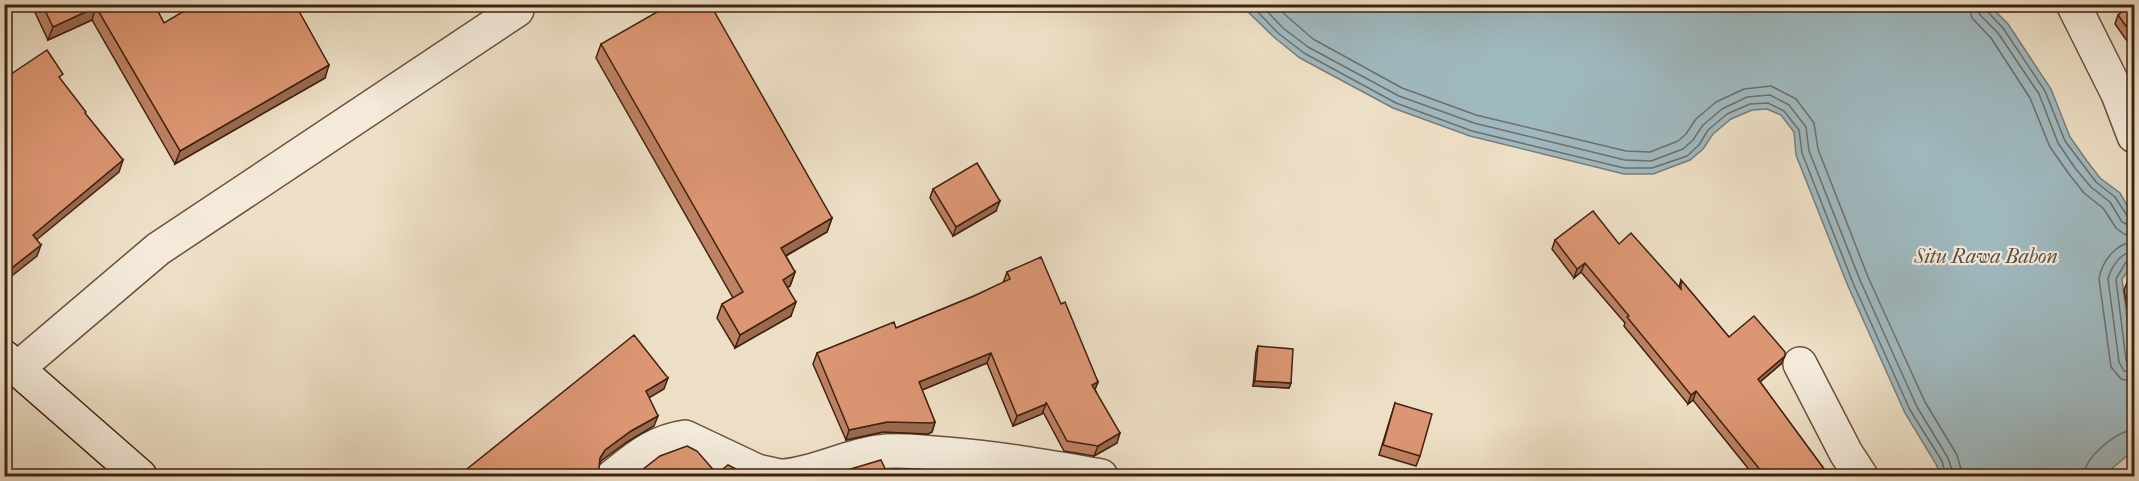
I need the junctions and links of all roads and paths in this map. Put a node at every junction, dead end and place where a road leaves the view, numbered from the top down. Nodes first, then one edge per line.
1 (2073, 4) edge
2 (517, 10) dead end
3 (2134, 136) edge
4 (11, 363) edge
5 (1800, 364) dead end
6 (140, 477) edge
7 (613, 477) edge
8 (782, 477) edge
9 (1101, 477) edge
10 (1861, 477) edge

1 - 3 street
2 - 4 street
4 - 6 street
5 - 10 street
7 - 8 street
8 - 9 street

